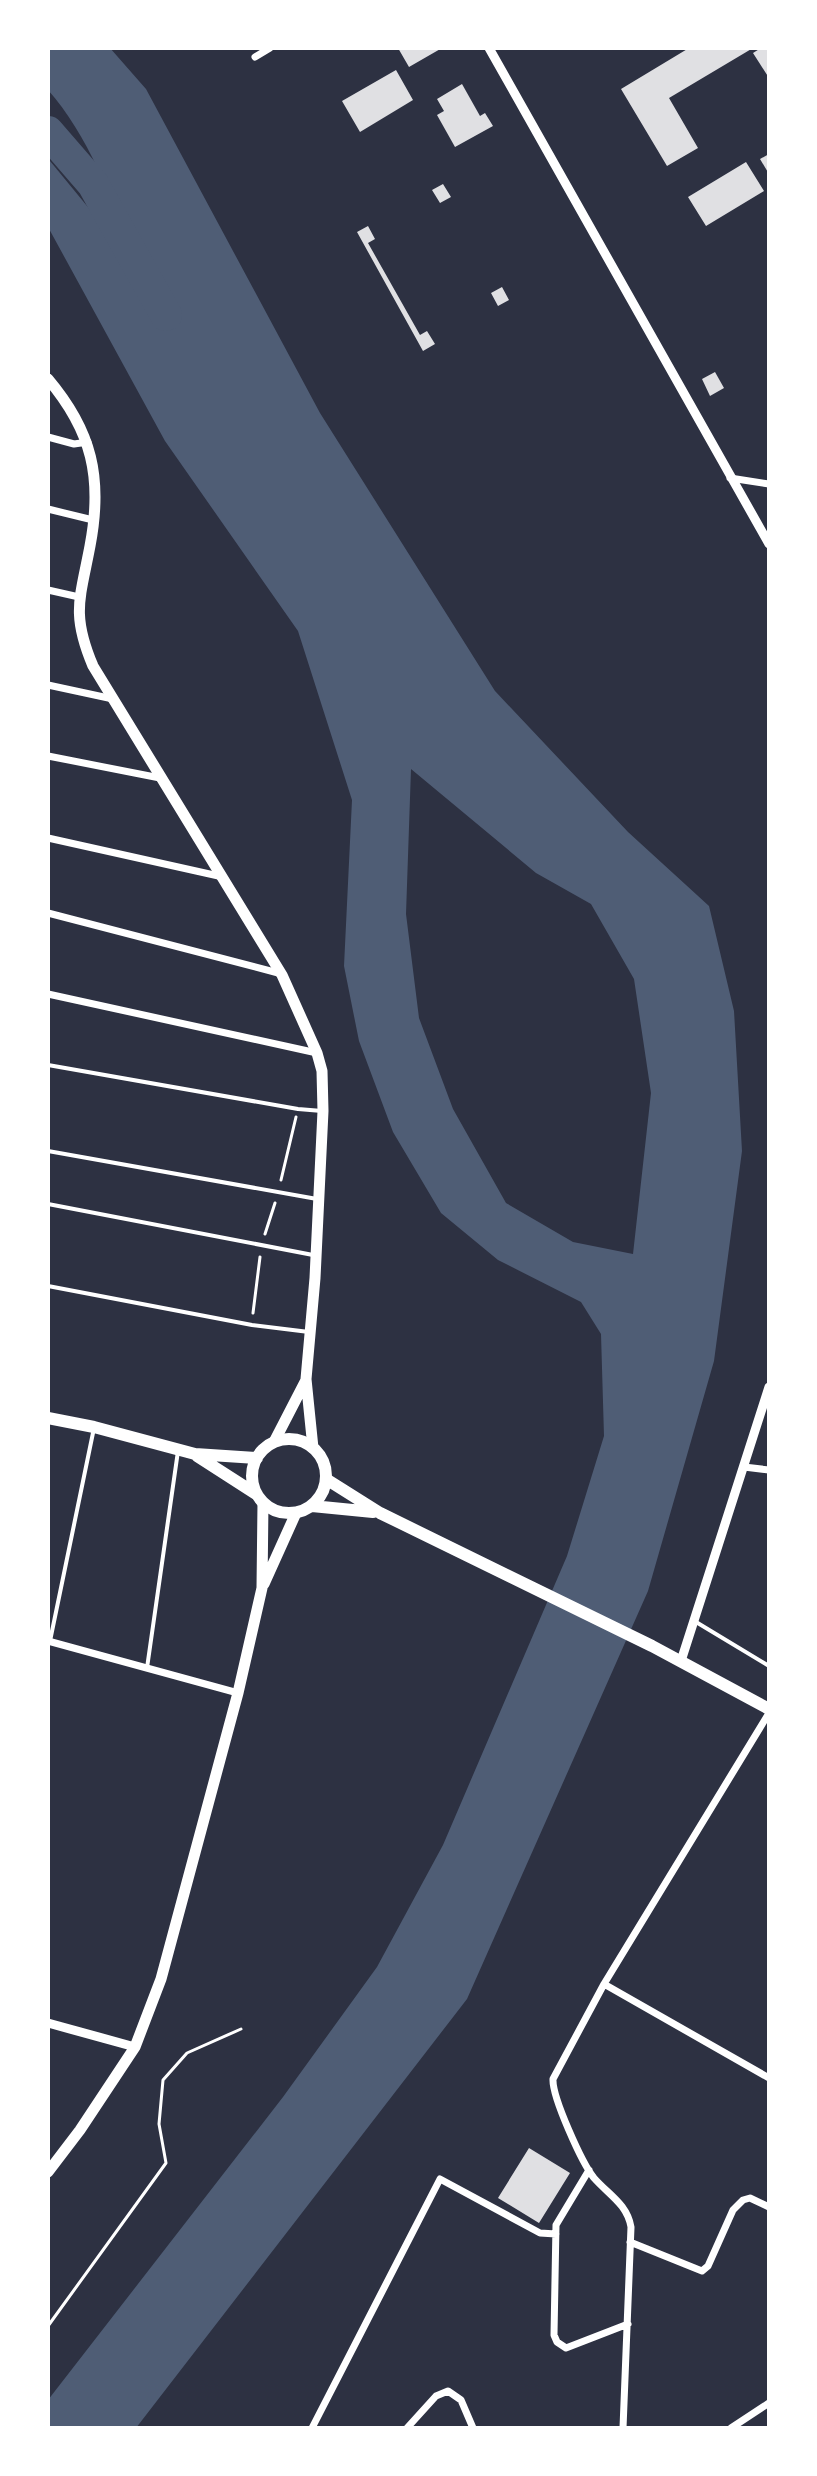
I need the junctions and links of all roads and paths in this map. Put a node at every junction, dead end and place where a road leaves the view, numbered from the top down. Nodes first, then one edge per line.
1 (270, 48) edge
2 (489, 48) edge
3 (255, 57) dead end
4 (48, 379) edge
5 (48, 437) edge
6 (88, 442) junction
7 (730, 478) junction
8 (769, 484) edge
9 (48, 509) edge
10 (93, 520) junction
11 (769, 544) edge
12 (48, 590) edge
13 (79, 597) junction
14 (48, 685) edge
15 (113, 699) junction
16 (48, 756) edge
17 (163, 778) junction
18 (48, 838) edge
19 (225, 877) junction
20 (48, 913) edge
21 (282, 975) junction
22 (48, 994) edge
23 (317, 1053) junction
24 (48, 1065) edge
25 (298, 1109) junction
26 (323, 1111) junction
27 (48, 1151) edge
28 (277, 1194) junction
29 (319, 1200) junction
30 (48, 1204) edge
31 (261, 1246) junction
32 (316, 1255) junction
33 (48, 1286) edge
34 (252, 1325) junction
35 (311, 1332) junction
36 (306, 1379) junction
37 (768, 1392) edge
38 (48, 1418) edge
39 (94, 1427) junction
40 (274, 1442) junction
41 (313, 1448) junction
42 (178, 1450) junction
43 (195, 1454) junction
44 (257, 1458) junction
45 (744, 1467) junction
46 (769, 1470) edge
47 (326, 1479) junction
48 (260, 1498) junction
49 (312, 1506) junction
50 (296, 1513) junction
51 (380, 1513) junction
52 (262, 1588) junction
53 (693, 1620) junction
54 (49, 1641) edge
55 (681, 1661) junction
56 (769, 1666) edge
57 (147, 1670) junction
58 (238, 1693) junction
59 (769, 1711) edge
60 (604, 1984) junction
61 (48, 2023) edge
62 (241, 2029) dead end
63 (135, 2047) junction
64 (769, 2078) edge
65 (589, 2170) junction
66 (48, 2172) edge
67 (769, 2207) edge
68 (556, 2234) junction
69 (630, 2242) junction
70 (628, 2324) junction
71 (48, 2326) edge
72 (769, 2403) edge
73 (312, 2428) edge
74 (407, 2428) edge
75 (473, 2428) edge
76 (623, 2428) edge
77 (731, 2428) edge

1 - 3 street
2 - 7 street
4 - 6 main road
5 - 6 street
6 - 10 main road
7 - 8 street
7 - 11 street
9 - 10 street
10 - 13 main road
12 - 13 street
13 - 15 main road
14 - 15 street
15 - 17 main road
16 - 17 street
17 - 19 main road
18 - 19 street
19 - 21 main road
20 - 21 street
21 - 23 main road
22 - 23 street
23 - 26 main road
24 - 25 lane
25 - 26 lane
25 - 28 path
26 - 29 main road
27 - 28 lane
28 - 29 lane
28 - 31 path
29 - 32 main road
30 - 31 lane
31 - 32 lane
31 - 34 path
32 - 35 main road
33 - 34 lane
34 - 35 lane
35 - 36 main road
36 - 40 main road
36 - 41 main road
37 - 45 street
38 - 39 main road
39 - 42 main road
39 - 54 lane
40 - 41 main road
40 - 44 main road
41 - 47 main road
42 - 43 main road
42 - 57 lane
43 - 44 main road
43 - 48 main road
44 - 48 main road
45 - 46 street
45 - 53 street
47 - 49 main road
47 - 51 main road
48 - 50 main road
48 - 52 main road
49 - 50 main road
49 - 51 main road
50 - 52 main road
51 - 55 main road
52 - 58 main road
53 - 55 street
53 - 56 lane
54 - 57 street
55 - 59 main road
57 - 58 street
58 - 63 main road
59 - 60 street
60 - 64 street
60 - 65 street
61 - 63 street
62 - 71 path
63 - 66 main road
65 - 68 street
65 - 69 street
67 - 69 street
68 - 70 street
68 - 73 street
69 - 70 street
70 - 76 street
72 - 77 street
74 - 75 street

